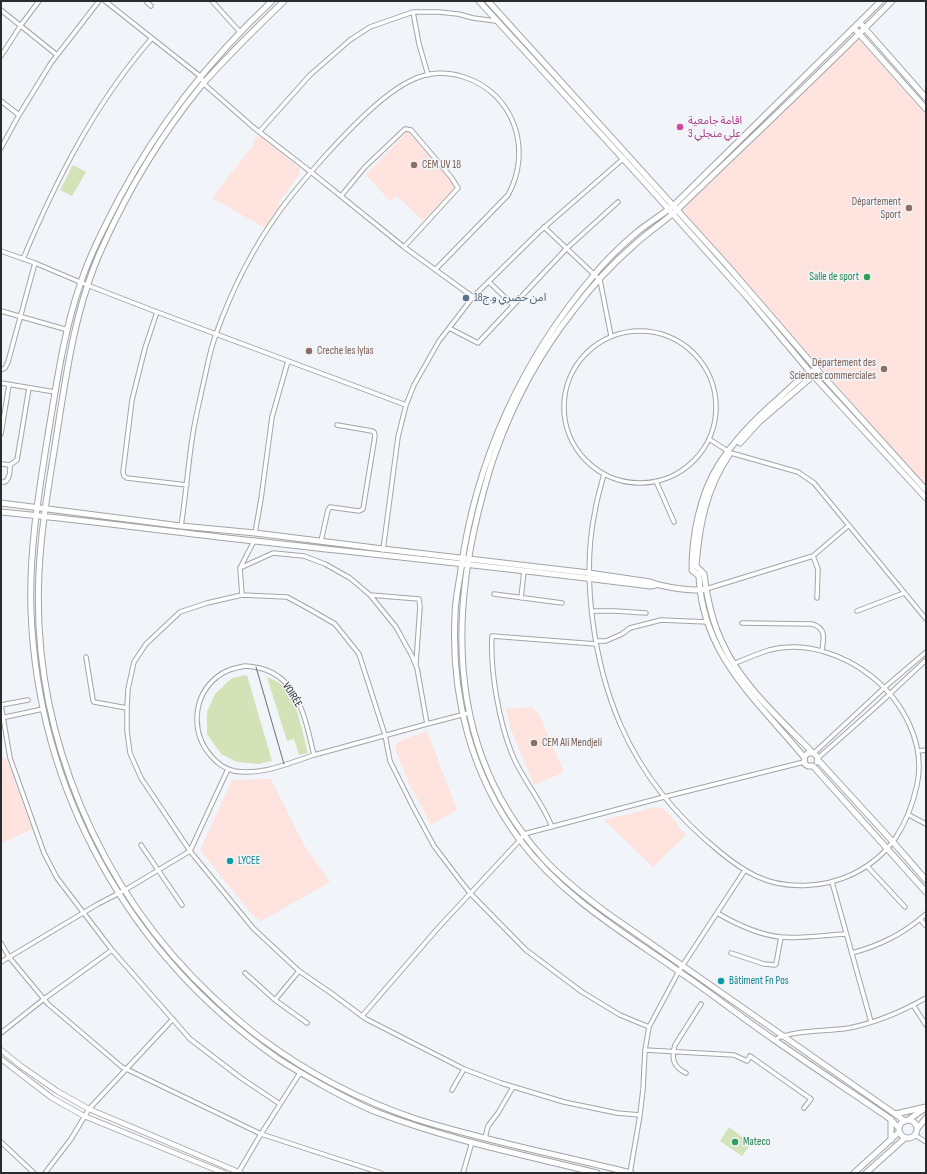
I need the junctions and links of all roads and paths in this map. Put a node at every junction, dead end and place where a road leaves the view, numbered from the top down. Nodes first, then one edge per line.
1 (39, 1) edge
2 (99, 1) edge
3 (105, 1) edge
4 (146, 1) edge
5 (212, 1) edge
6 (272, 1) edge
7 (284, 1) edge
8 (479, 1) edge
9 (488, 1) edge
10 (882, 1) edge
11 (892, 1) edge
12 (151, 6) dead end
13 (1, 10) edge
14 (413, 12) junction
15 (504, 18) junction
16 (496, 21) junction
17 (860, 23) junction
18 (21, 25) junction
19 (854, 28) junction
20 (865, 28) junction
21 (240, 32) junction
22 (860, 34) junction
23 (152, 38) junction
24 (57, 55) junction
25 (1, 56) edge
26 (428, 75) junction
27 (200, 76) junction
28 (204, 84) junction
29 (926, 98) edge
30 (1, 101) edge
31 (926, 109) edge
32 (19, 115) junction
33 (259, 132) junction
34 (1, 148) edge
35 (628, 154) junction
36 (623, 158) junction
37 (312, 172) junction
38 (341, 196) junction
39 (618, 202) dead end
40 (676, 207) junction
41 (670, 212) junction
42 (544, 227) junction
43 (404, 247) junction
44 (566, 248) junction
45 (1, 250) edge
46 (23, 259) junction
47 (35, 262) junction
48 (436, 269) junction
49 (594, 275) junction
50 (600, 280) junction
51 (81, 282) junction
52 (488, 282) junction
53 (87, 285) junction
54 (473, 297) junction
55 (513, 305) junction
56 (1, 311) edge
57 (157, 312) junction
58 (20, 316) junction
59 (449, 328) junction
60 (68, 330) junction
61 (216, 334) junction
62 (611, 336) junction
63 (288, 362) junction
64 (817, 369) junction
65 (1, 370) edge
66 (812, 374) junction
67 (1, 383) edge
68 (8, 384) junction
69 (29, 388) junction
70 (55, 392) junction
71 (406, 405) junction
72 (336, 425) dead end
73 (1, 434) edge
74 (709, 439) junction
75 (730, 452) junction
76 (1, 464) edge
77 (10, 465) junction
78 (604, 474) junction
79 (656, 481) junction
80 (1, 482) edge
81 (187, 485) junction
82 (926, 490) edge
83 (926, 498) edge
84 (1, 503) edge
85 (36, 506) junction
86 (45, 508) junction
87 (1, 512) edge
88 (36, 515) junction
89 (44, 516) junction
90 (674, 522) dead end
91 (181, 526) junction
92 (848, 526) junction
93 (255, 533) junction
94 (254, 541) junction
95 (322, 542) junction
96 (382, 552) junction
97 (813, 556) junction
98 (462, 561) junction
99 (468, 561) junction
100 (240, 568) junction
101 (524, 571) junction
102 (589, 576) junction
103 (706, 589) junction
104 (700, 590) junction
105 (904, 593) junction
106 (494, 594) dead end
107 (242, 595) junction
108 (370, 595) junction
109 (522, 598) junction
110 (817, 598) dead end
111 (562, 603) dead end
112 (592, 611) junction
113 (857, 611) dead end
114 (646, 613) dead end
115 (926, 619) edge
116 (708, 622) junction
117 (742, 622) dead end
118 (596, 643) junction
119 (822, 650) junction
120 (926, 652) edge
121 (86, 658) dead end
122 (926, 660) edge
123 (416, 664) junction
124 (733, 664) junction
125 (884, 688) junction
126 (890, 694) junction
127 (28, 700) dead end
128 (1, 705) edge
129 (126, 708) junction
130 (43, 709) junction
131 (469, 713) junction
132 (463, 714) junction
133 (2, 718) edge
134 (427, 724) junction
135 (385, 735) junction
136 (926, 750) edge
137 (918, 751) junction
138 (314, 755) junction
139 (815, 756) junction
140 (804, 759) junction
141 (813, 766) junction
142 (228, 769) junction
143 (664, 797) junction
144 (909, 815) junction
145 (926, 824) edge
146 (552, 827) junction
147 (524, 834) junction
148 (520, 840) junction
149 (893, 842) junction
150 (141, 845) dead end
151 (887, 849) junction
152 (190, 851) junction
153 (867, 866) junction
154 (158, 870) junction
155 (744, 870) junction
156 (926, 880) edge
157 (832, 882) junction
158 (125, 890) junction
159 (926, 892) edge
160 (118, 894) junction
161 (470, 894) junction
162 (182, 905) dead end
163 (905, 908) dead end
164 (84, 912) junction
165 (716, 913) junction
166 (926, 914) edge
167 (920, 919) junction
168 (926, 926) edge
169 (846, 934) junction
170 (781, 937) junction
171 (1, 943) edge
172 (112, 950) junction
173 (731, 953) dead end
174 (852, 953) junction
175 (9, 957) junction
176 (1, 962) edge
177 (683, 966) junction
178 (679, 971) junction
179 (299, 972) junction
180 (245, 973) dead end
181 (926, 998) edge
182 (44, 999) junction
183 (275, 1000) junction
184 (701, 1004) dead end
185 (913, 1005) junction
186 (362, 1016) junction
187 (173, 1019) junction
188 (307, 1022) dead end
189 (871, 1022) junction
190 (926, 1025) edge
191 (649, 1027) junction
192 (1, 1033) edge
193 (782, 1036) junction
194 (773, 1040) junction
195 (1, 1050) edge
196 (645, 1050) junction
197 (673, 1052) junction
198 (1, 1059) edge
199 (464, 1068) junction
200 (126, 1069) junction
201 (300, 1073) junction
202 (686, 1073) dead end
203 (513, 1087) junction
204 (452, 1090) dead end
205 (280, 1104) junction
206 (926, 1107) edge
207 (804, 1108) dead end
208 (89, 1109) junction
209 (895, 1114) junction
210 (640, 1115) junction
211 (84, 1116) junction
212 (926, 1118) edge
213 (890, 1119) junction
214 (421, 1120) junction
215 (907, 1120) junction
216 (418, 1127) junction
217 (917, 1128) junction
218 (899, 1130) junction
219 (261, 1134) junction
220 (915, 1135) junction
221 (485, 1138) junction
222 (905, 1138) junction
223 (891, 1140) junction
224 (1, 1142) edge
225 (472, 1142) junction
226 (926, 1142) edge
227 (34, 1173) edge
228 (45, 1173) edge
229 (224, 1173) edge
230 (240, 1173) edge
231 (380, 1173) edge
232 (463, 1173) edge
233 (597, 1173) edge
234 (630, 1173) edge
235 (854, 1173) edge
236 (866, 1173) edge

1 - 18 street
2 - 24 street
3 - 23 street
4 - 12 street
5 - 21 street
6 - 21 main road
7 - 28 main road
8 - 16 main road
9 - 15 main road
10 - 17 main road
11 - 20 main road
13 - 18 street
14 - 16 street
14 - 26 street
14 - 33 street
15 - 16 street
15 - 35 main road
16 - 36 main road
17 - 19 main road
17 - 20 main road
18 - 24 street
18 - 25 street
19 - 22 main road
19 - 40 main road
20 - 22 main road
20 - 29 main road
21 - 27 main road
22 - 31 main road
22 - 40 main road
23 - 27 street
23 - 46 street
24 - 32 street
26 - 37 street
26 - 48 street
27 - 28 street
27 - 51 main road
28 - 33 street
28 - 53 main road
30 - 32 street
32 - 34 street
33 - 37 street
35 - 36 street
35 - 40 main road
36 - 41 main road
36 - 42 street
37 - 38 street
37 - 61 street
38 - 43 street
38 - 43 street
39 - 44 street
40 - 41 main road
40 - 64 main road
41 - 49 main road
41 - 50 main road
41 - 66 main road
42 - 44 street
42 - 52 street
43 - 48 street
44 - 49 street
44 - 55 street
45 - 46 street
46 - 47 street
47 - 51 street
47 - 58 street
48 - 54 street
49 - 50 street
49 - 98 main road
50 - 62 street
50 - 99 main road
51 - 53 street
51 - 60 main road
52 - 54 street
52 - 55 street
53 - 57 street
53 - 86 main road
54 - 59 street
55 - 59 street
56 - 58 street
57 - 61 street
57 - 81 street
58 - 60 street
58 - 65 street
59 - 71 street
60 - 70 main road
61 - 63 street
61 - 81 street
62 - 74 street
62 - 78 street
63 - 71 street
63 - 93 street
64 - 66 main road
64 - 82 main road
66 - 75 main road
66 - 83 main road
67 - 68 street
68 - 69 street
68 - 73 street
69 - 70 street
69 - 77 street
70 - 85 main road
71 - 96 street
72 - 95 street
74 - 75 street
74 - 79 street
75 - 92 street
75 - 103 main road
75 - 104 main road
76 - 77 street
77 - 80 street
78 - 79 street
78 - 102 street
79 - 90 street
81 - 91 street
84 - 85 main road
85 - 86 main road
85 - 88 main road
86 - 89 main road
86 - 91 main road
87 - 88 main road
88 - 89 main road
88 - 130 main road
89 - 94 main road
89 - 158 main road
91 - 93 main road
92 - 97 street
92 - 105 street
93 - 95 main road
94 - 96 main road
94 - 100 street
95 - 96 main road
96 - 98 main road
97 - 103 street
97 - 110 street
98 - 99 main road
98 - 132 main road
99 - 101 main road
99 - 102 main road
99 - 131 main road
100 - 107 street
100 - 108 street
101 - 102 main road
101 - 109 street
102 - 104 main road
102 - 112 street
103 - 104 main road
103 - 124 main road
104 - 116 main road
105 - 113 street
105 - 115 street
106 - 109 street
107 - 129 street
107 - 135 street
108 - 123 street
108 - 123 street
109 - 111 street
112 - 114 street
112 - 118 street
116 - 118 street
116 - 140 main road
117 - 119 street
118 - 143 street
118 - 146 street
119 - 124 street
119 - 125 street
120 - 125 street
121 - 129 street
122 - 126 street
123 - 134 street
124 - 139 main road
125 - 126 street
125 - 139 street
126 - 137 street
126 - 139 street
127 - 128 street
128 - 133 street
129 - 152 street
130 - 133 street
130 - 160 main road
131 - 132 street
131 - 147 main road
132 - 134 street
132 - 148 main road
133 - 164 street
134 - 135 street
135 - 138 street
135 - 161 street
136 - 137 street
137 - 144 street
138 - 142 street, VOIRÉE
138 - 142 street, VOIRÉE
139 - 140 main road
139 - 141 main road
139 - 149 main road
140 - 141 main road
140 - 143 street
141 - 151 main road
142 - 152 street
143 - 146 street
143 - 155 street
144 - 145 street
144 - 149 street
146 - 147 street
147 - 148 street
147 - 177 main road
148 - 161 street
148 - 178 main road
149 - 151 street
149 - 156 main road
150 - 154 street
151 - 153 street
151 - 159 main road
152 - 154 street
152 - 179 street
153 - 157 street
153 - 163 street
154 - 158 street
154 - 162 street
155 - 157 street
155 - 165 street
157 - 169 street
158 - 160 street
158 - 214 main road
160 - 164 street
160 - 201 main road
161 - 186 street
161 - 191 street
164 - 172 street
164 - 175 street
165 - 170 street
165 - 177 street
166 - 167 street
167 - 168 street
167 - 174 street
169 - 170 street
169 - 174 street
170 - 173 street
171 - 175 street
172 - 182 street
172 - 187 street
174 - 189 street
175 - 176 street
175 - 182 street
177 - 178 street
177 - 193 main road
178 - 191 street
178 - 194 main road
179 - 183 street
179 - 186 street
180 - 183 street
181 - 185 street
182 - 192 street
182 - 200 street
183 - 188 street
184 - 197 street
185 - 189 street
185 - 190 street
186 - 199 street
187 - 200 street
187 - 205 street
189 - 193 street
191 - 196 street
193 - 194 street
193 - 209 main road
194 - 213 main road
195 - 208 street
196 - 197 street
196 - 210 street
197 - 202 street
197 - 207 street
198 - 211 street
199 - 203 street
199 - 204 street
200 - 208 street
200 - 219 street
201 - 205 street
201 - 216 main road
203 - 210 street
203 - 221 street
205 - 219 street
206 - 209 main road
206 - 215 main road
208 - 211 street
208 - 230 street
209 - 215 main road
210 - 234 street
211 - 228 street
211 - 229 street
212 - 217 main road
213 - 218 main road
213 - 223 main road
214 - 216 main road
214 - 221 main road
215 - 217 main road
215 - 218 main road
216 - 225 main road
217 - 220 main road
218 - 222 main road
218 - 223 main road
219 - 230 street
219 - 231 street
220 - 222 main road
220 - 226 street
221 - 234 main road
222 - 236 main road
223 - 235 main road
224 - 227 street
225 - 232 street
225 - 233 main road

